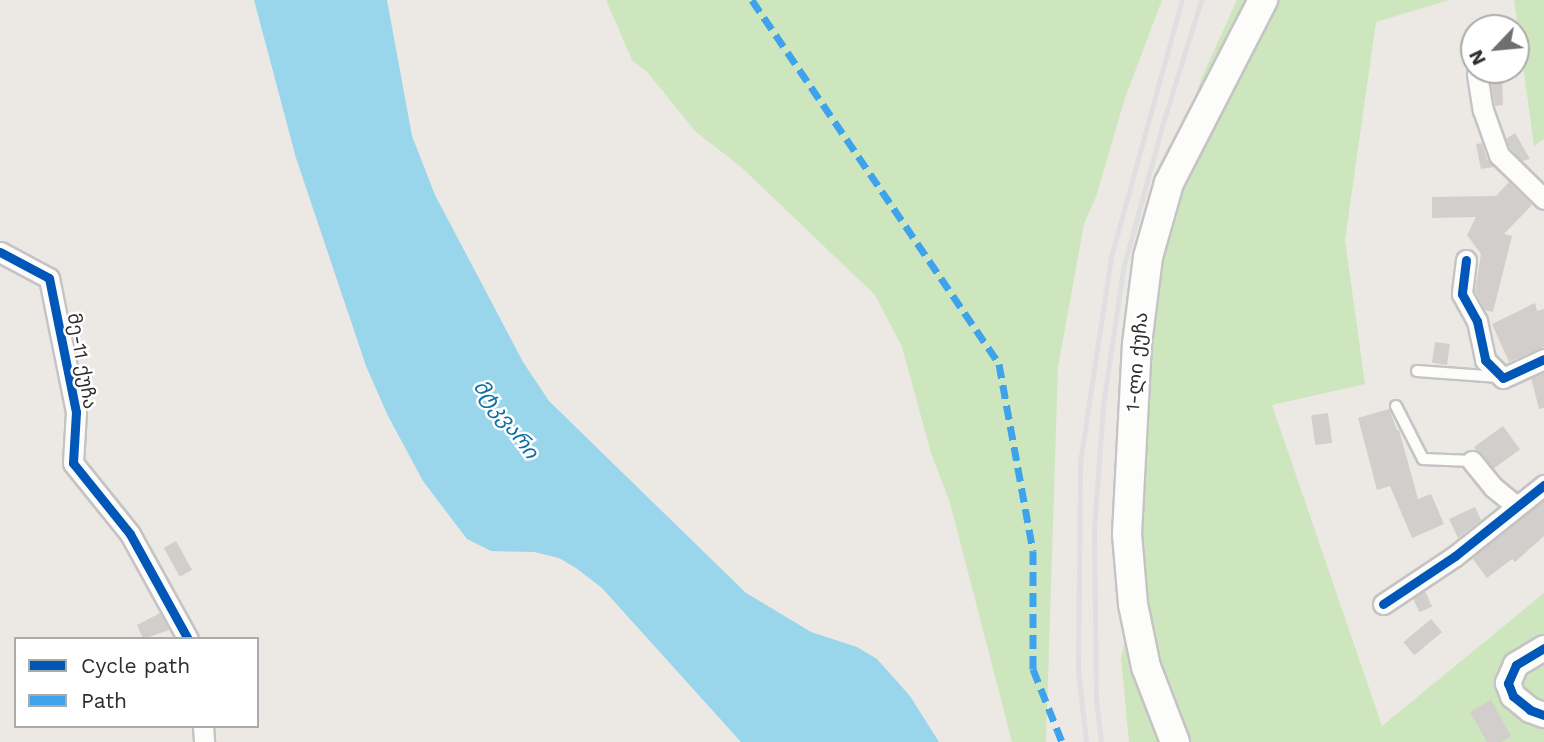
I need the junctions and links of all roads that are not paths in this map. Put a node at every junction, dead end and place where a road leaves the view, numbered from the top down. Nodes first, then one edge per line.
1 (1263, 0) edge
2 (1479, 84) edge
3 (1544, 200) edge
4 (0, 252) edge
5 (1466, 260) dead end
6 (1544, 359) edge
7 (1417, 371) dead end
8 (1503, 378) junction
9 (1396, 406) dead end
10 (1472, 461) joint
11 (1544, 485) edge
12 (1515, 505) junction
13 (1383, 604) dead end
14 (187, 637) edge
15 (1544, 648) edge
16 (1544, 716) edge
17 (1175, 742) edge

1 - 17 main road, 1-ლი ქუჩა
2 - 3 street
4 - 14 street, მე-11 ქუჩა
5 - 8 street
6 - 8 street
7 - 8 lane
9 - 10 lane
10 - 12 street
11 - 12 street
12 - 13 street
15 - 16 street

